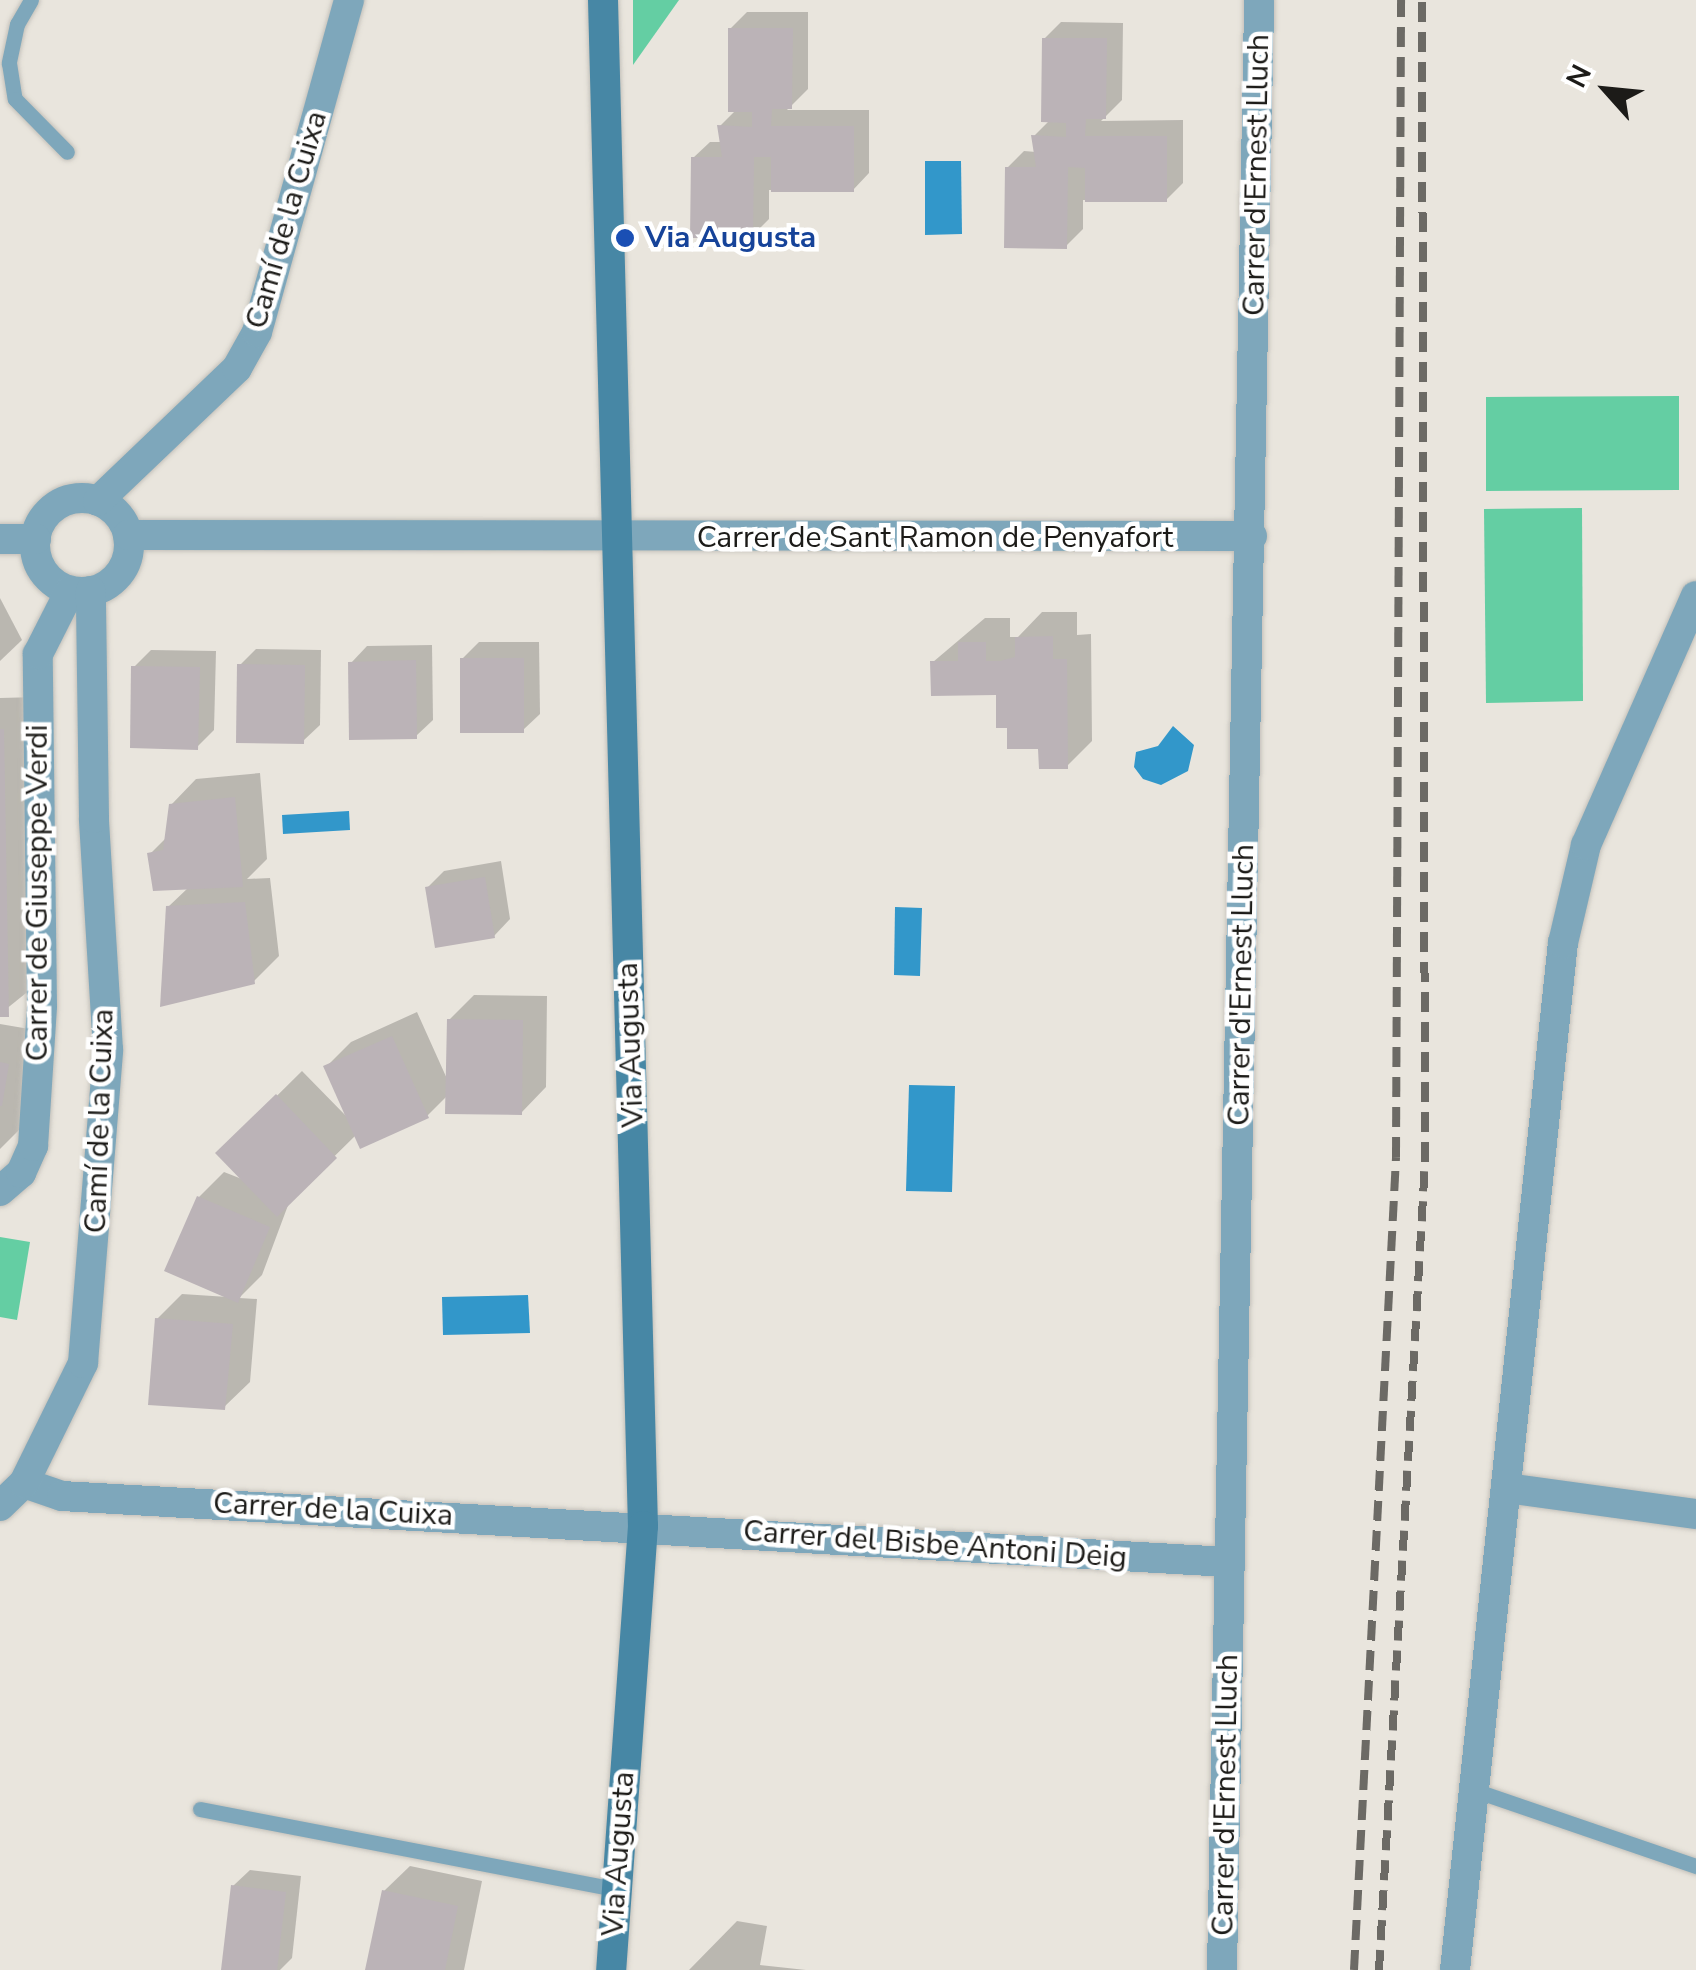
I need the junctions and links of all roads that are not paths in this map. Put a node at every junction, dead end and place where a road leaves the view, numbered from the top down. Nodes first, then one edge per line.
1 (31, 0) edge
2 (349, 0) edge
3 (603, 0) edge
4 (1259, 0) edge
5 (67, 152) dead end
6 (98, 501) junction
7 (128, 534) junction
8 (1252, 536) junction
9 (0, 539) edge
10 (36, 539) junction
11 (618, 540) junction
12 (81, 591) junction
13 (1696, 596) edge
14 (0, 1191) edge
15 (24, 1483) junction
16 (1506, 1488) junction
17 (0, 1506) edge
18 (1696, 1514) edge
19 (643, 1526) junction
20 (1228, 1562) junction
21 (1474, 1790) junction
22 (200, 1810) dead end
23 (1696, 1866) edge
24 (616, 1889) junction
25 (611, 1970) edge
26 (1222, 1970) edge
27 (1455, 1970) edge

1 - 5 lane
2 - 6 street, Camí de la Cuixa
3 - 11 main road, Via Augusta
4 - 8 street, Carrer d'Ernest Lluch
6 - 7 street
6 - 10 street
7 - 11 street, Carrer de Sant Ramon de Penyafort
7 - 12 street
8 - 11 street, Carrer de Sant Ramon de Penyafort
8 - 20 street, Carrer d'Ernest Lluch
9 - 10 street
10 - 12 street
11 - 19 main road, Via Augusta
12 - 14 street, Carrer de Giuseppe Verdi
12 - 15 street, Camí de la Cuixa
13 - 16 street
15 - 17 street, Camí de la Cuixa
15 - 19 street, Carrer de la Cuixa
16 - 18 street
16 - 21 street
19 - 20 street, Carrer del Bisbe Antoni Deig
19 - 24 main road, Via Augusta
20 - 26 street, Carrer d'Ernest Lluch
21 - 23 lane
21 - 27 street
22 - 24 lane
24 - 25 main road, Via Augusta

